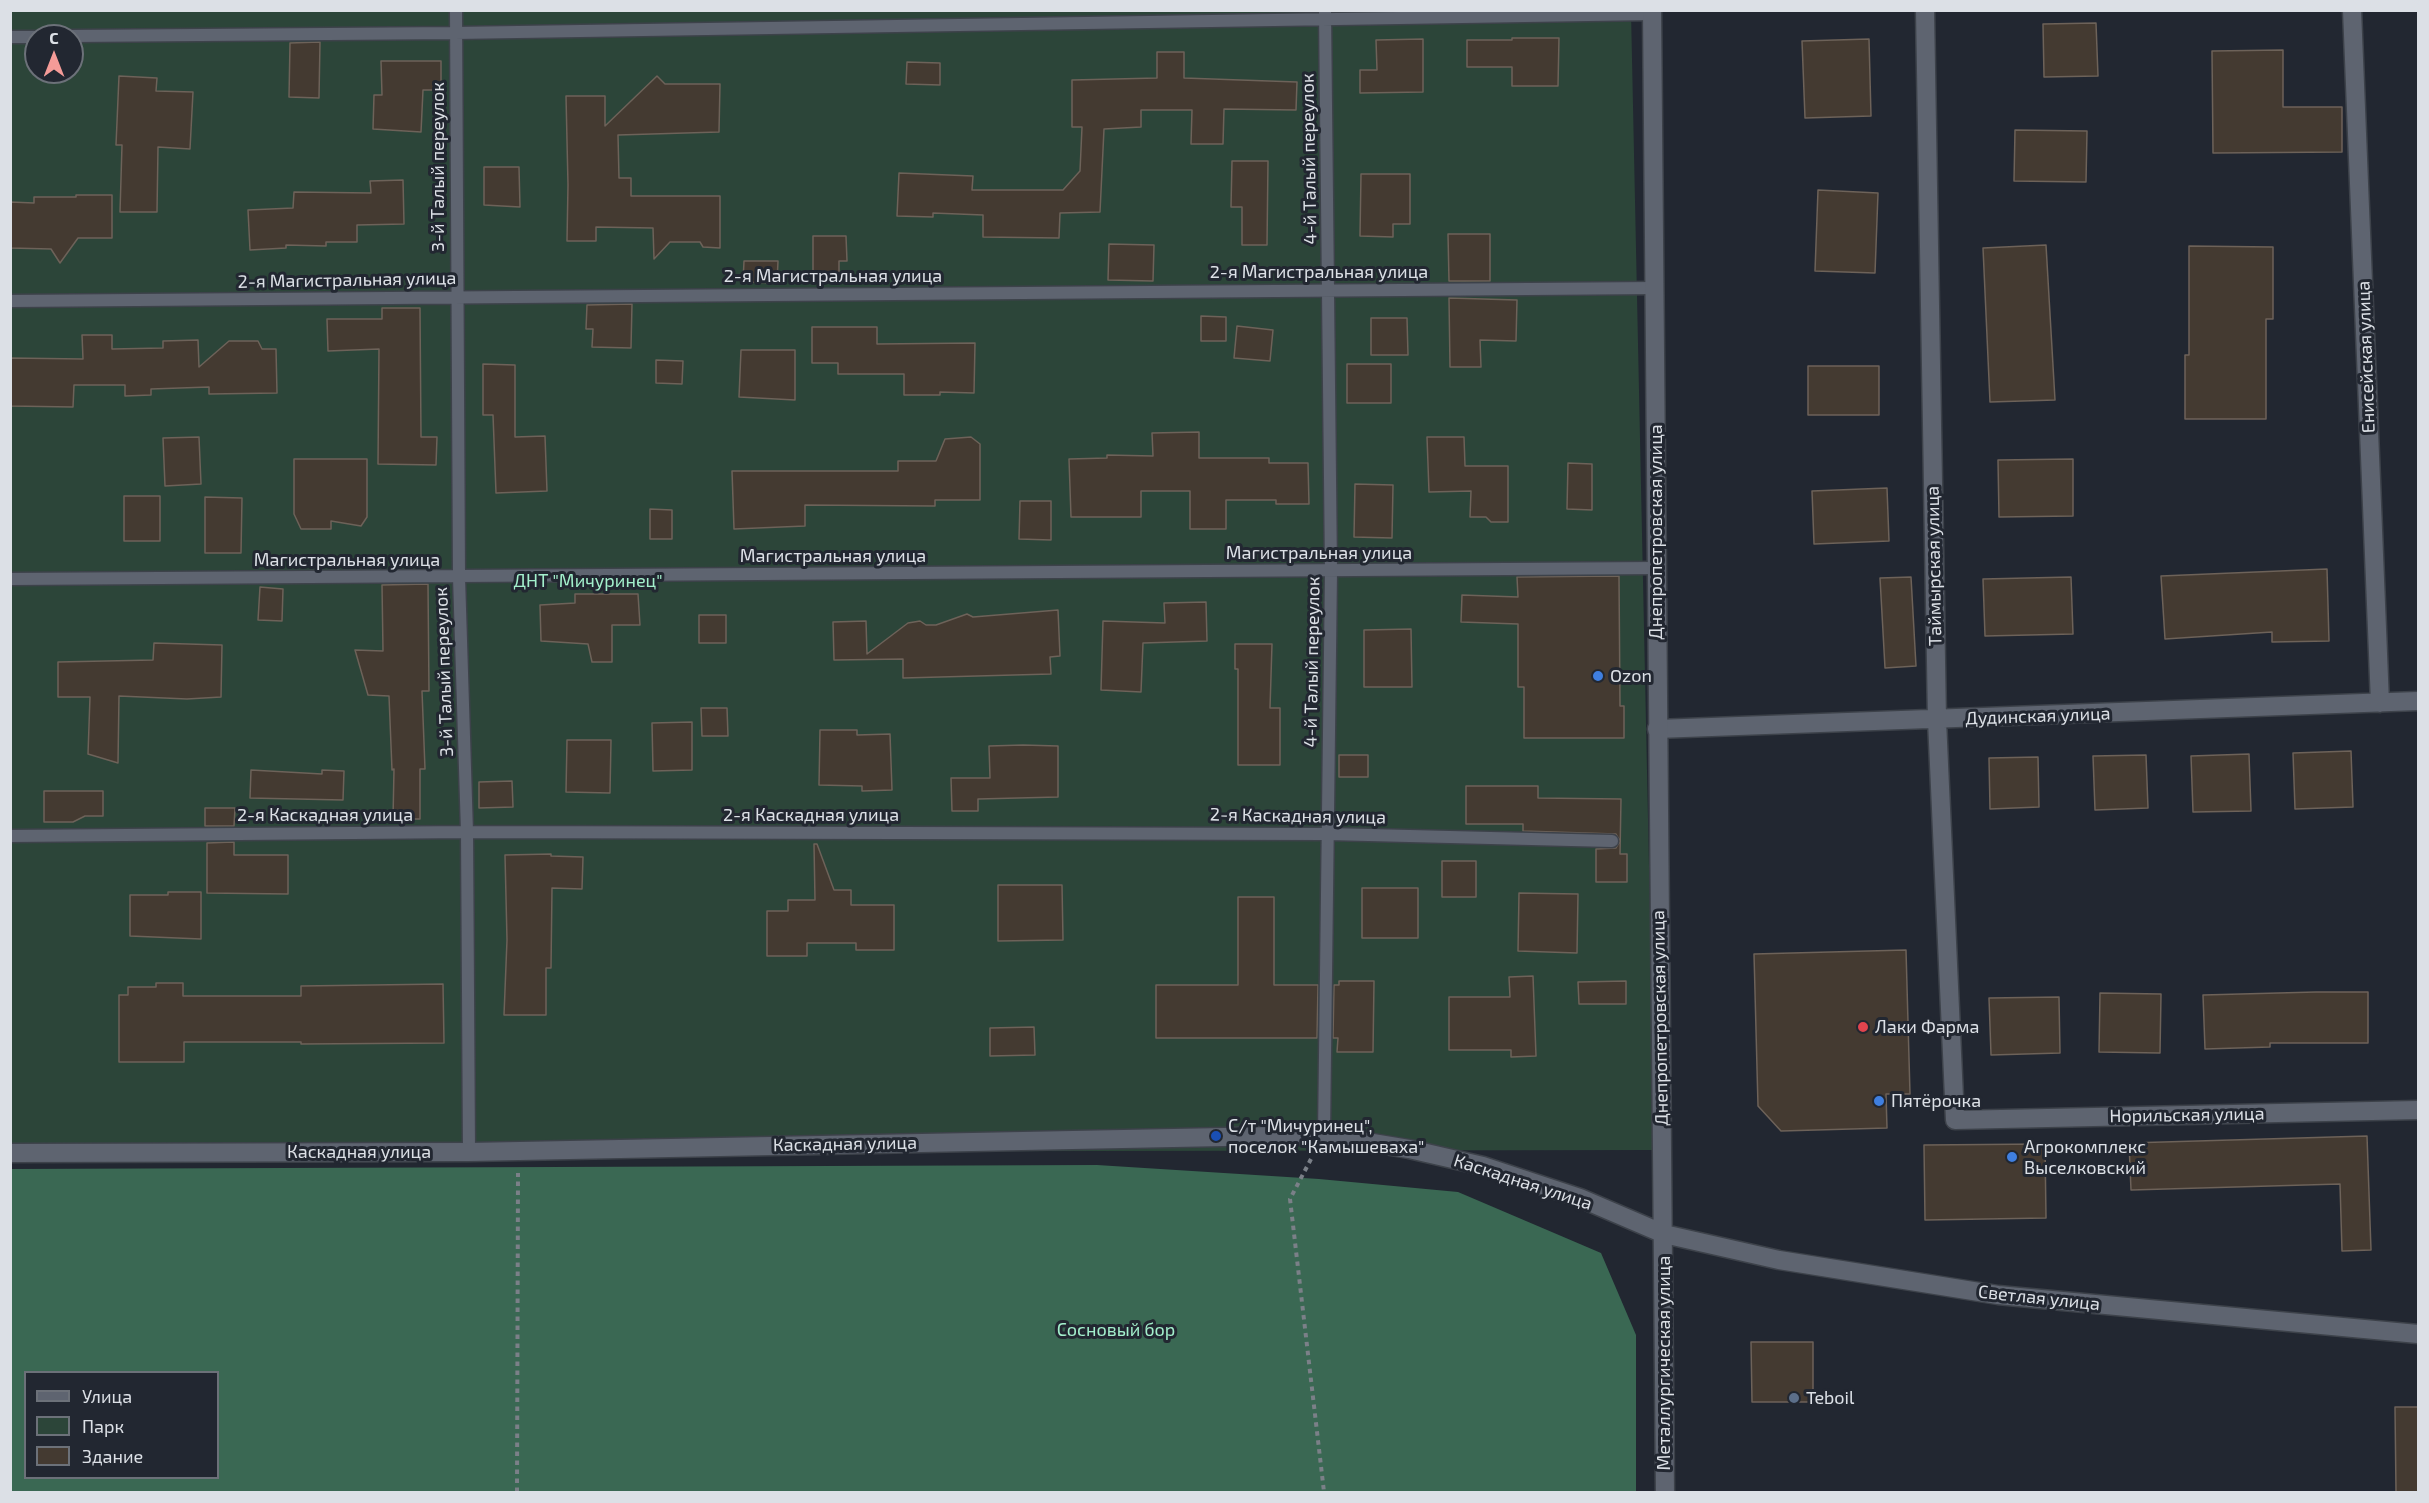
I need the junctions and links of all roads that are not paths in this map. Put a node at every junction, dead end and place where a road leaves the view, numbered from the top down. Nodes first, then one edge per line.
1 (456, 10) edge
2 (1925, 10) edge
3 (2352, 10) edge
4 (1652, 12) edge
5 (1325, 14) edge
6 (455, 33) junction
7 (84, 36) edge
8 (1655, 288) junction
9 (1329, 290) junction
10 (457, 297) junction
11 (10, 301) edge
12 (1656, 568) junction
13 (1331, 571) junction
14 (459, 577) junction
15 (10, 579) edge
16 (2418, 701) edge
17 (2380, 703) junction
18 (1936, 720) junction
19 (1657, 729) junction
20 (467, 832) junction
21 (1328, 834) junction
22 (10, 836) edge
23 (1612, 842) dead end
24 (2418, 1110) edge
25 (1955, 1120) joint
26 (1324, 1135) junction
27 (469, 1152) junction
28 (10, 1153) edge
29 (1664, 1234) junction
30 (2418, 1334) edge
31 (1665, 1492) edge

1 - 6 lane, 3-й Талый переулок
2 - 18 street, Таймырская улица
3 - 17 street, Енисейская улица
4 - 5 lane
4 - 8 street, Днепропетровская улица
5 - 6 lane
5 - 9 lane, 4-й Талый переулок
6 - 7 lane
6 - 10 lane, 3-й Талый переулок
8 - 9 lane, 2-я Магистральная улица
8 - 12 street, Днепропетровская улица
9 - 10 lane, 2-я Магистральная улица
9 - 13 lane, 4-й Талый переулок
10 - 11 lane, 2-я Магистральная улица
10 - 14 lane, 3-й Талый переулок
12 - 13 lane, Магистральная улица
12 - 19 street, Днепропетровская улица
13 - 14 lane, Магистральная улица
13 - 21 lane, 4-й Талый переулок
14 - 15 lane, Магистральная улица
14 - 20 lane, 3-й Талый переулок
16 - 17 street, Дудинская улица
17 - 18 street, Дудинская улица
18 - 19 street, Дудинская улица
18 - 25 street, Таймырская улица
19 - 29 street, Днепропетровская улица
20 - 21 lane, 2-я Каскадная улица
20 - 22 lane, 2-я Каскадная улица
20 - 27 lane, 3-й Талый переулок
21 - 23 lane, 2-я Каскадная улица
21 - 26 lane, 4-й Талый переулок
24 - 25 street, Норильская улица
26 - 27 street, Каскадная улица
26 - 29 street, Каскадная улица
27 - 28 street, Каскадная улица
29 - 30 street, Светлая улица
29 - 31 street, Металлургическая улица

